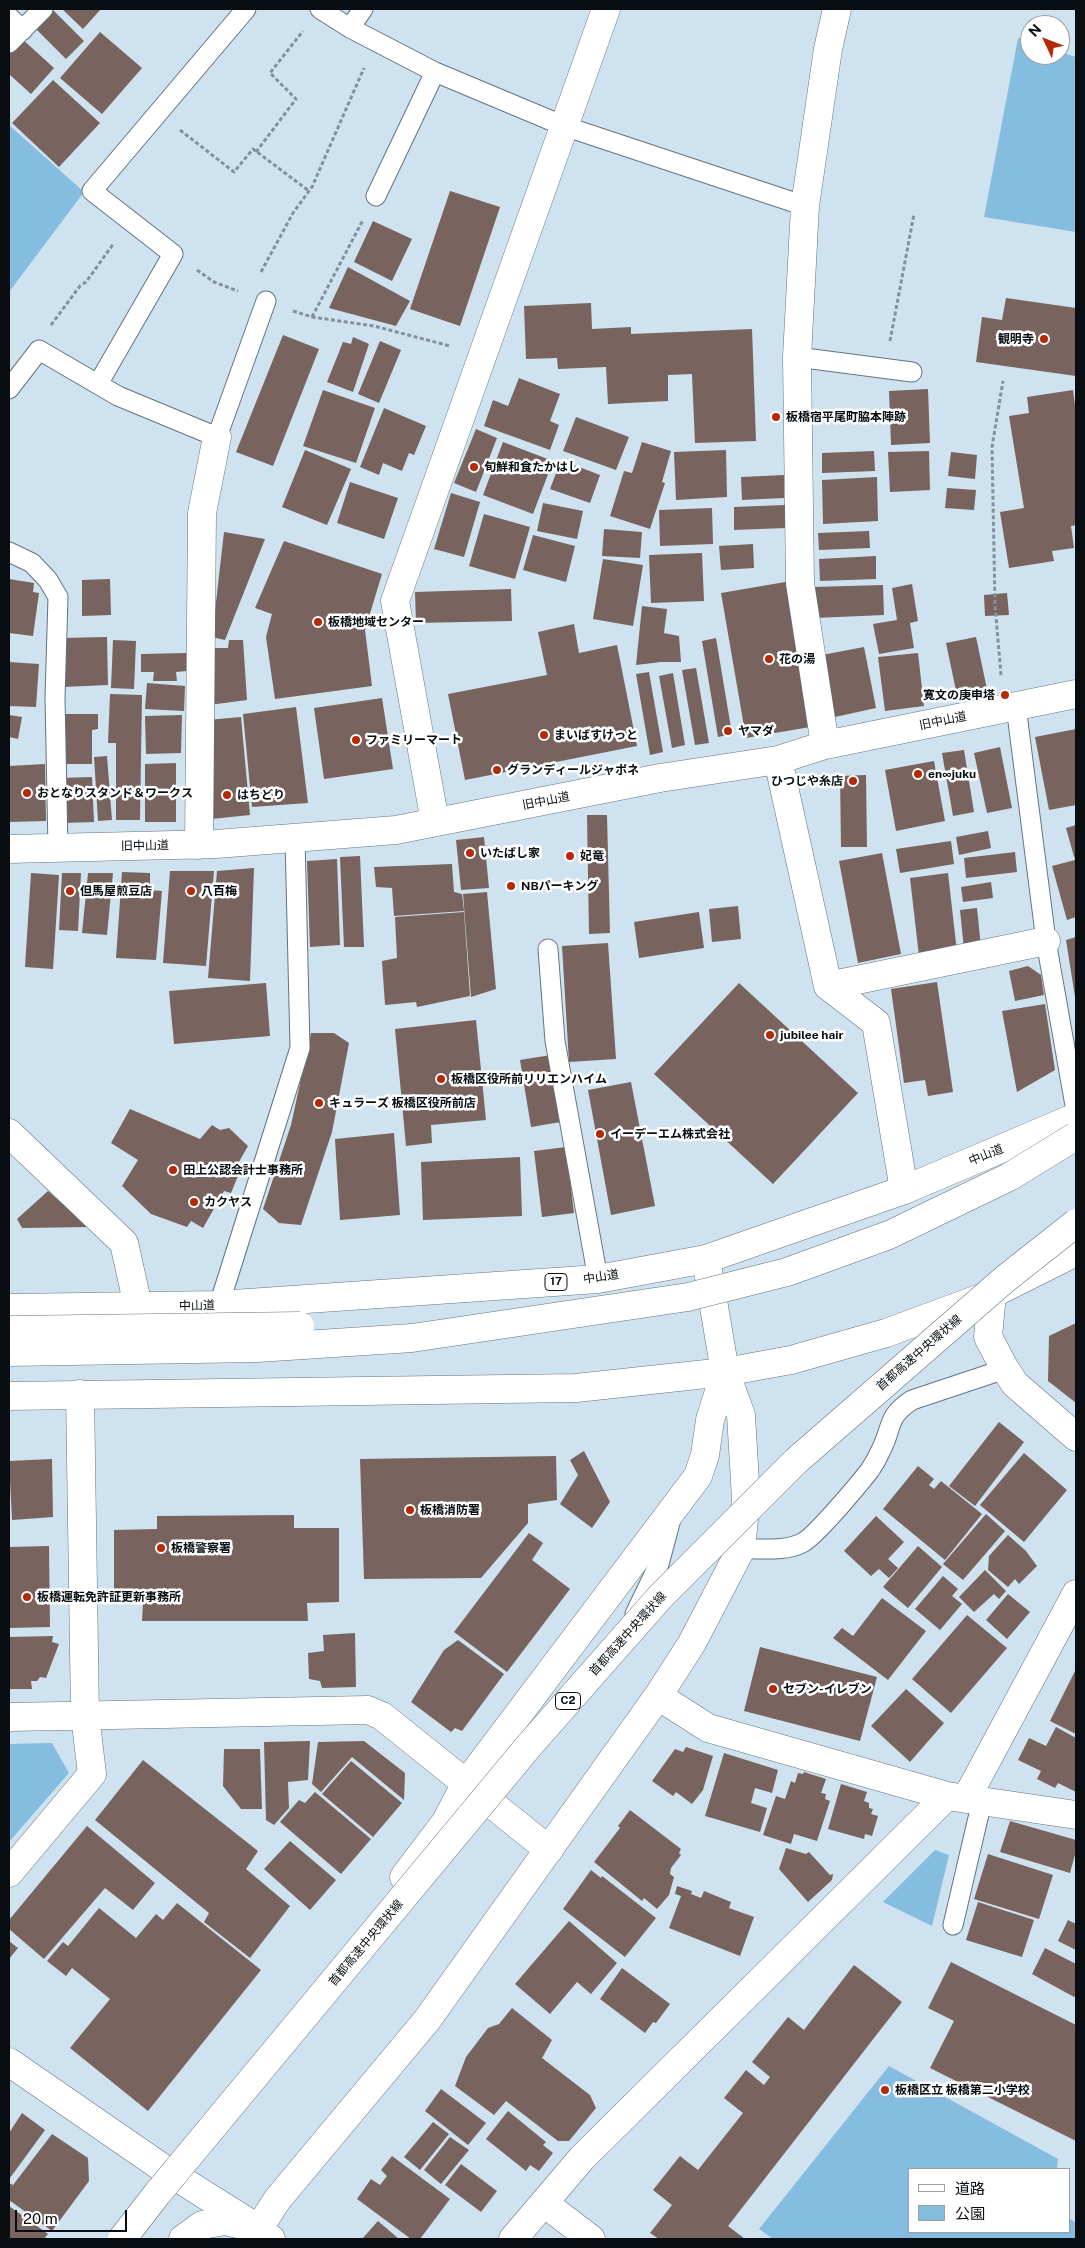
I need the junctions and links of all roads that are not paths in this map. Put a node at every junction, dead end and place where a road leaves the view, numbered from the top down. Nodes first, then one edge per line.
1 (43, 9) edge
2 (246, 9) edge
3 (320, 9) edge
4 (363, 9) edge
5 (606, 9) edge
6 (838, 9) edge
7 (9, 16) edge
8 (350, 28) junction
9 (23, 30) junction
10 (9, 43) edge
11 (435, 72) junction
12 (564, 126) junction
13 (376, 196) road end
14 (805, 206) junction
15 (266, 301) road end
16 (796, 357) junction
17 (912, 372) dead end
18 (98, 384) junction
19 (9, 389) edge
20 (217, 437) junction
21 (9, 552) edge
22 (1076, 694) edge
23 (1011, 707) junction
24 (825, 745) junction
25 (778, 760) junction
26 (435, 822) junction
27 (295, 838) junction
28 (199, 845) junction
29 (58, 848) junction
30 (9, 849) edge
31 (1046, 941) junction
32 (548, 949) dead end
33 (828, 986) junction
34 (1076, 1111) edge
35 (1076, 1117) edge
36 (1076, 1132) edge
37 (9, 1133) edge
38 (1076, 1136) edge
39 (904, 1190) junction
40 (1076, 1224) edge
41 (1076, 1241) edge
42 (1076, 1252) edge
43 (706, 1258) junction
44 (598, 1279) junction
45 (992, 1294) junction
46 (219, 1305) junction
47 (138, 1306) junction
48 (9, 1308) edge
49 (9, 1330) edge
50 (9, 1352) edge
51 (1005, 1369) junction
52 (725, 1372) junction
53 (80, 1394) junction
54 (9, 1396) edge
55 (1076, 1437) edge
56 (673, 1509) junction
57 (741, 1549) junction
58 (1076, 1594) edge
59 (658, 1696) junction
60 (85, 1715) junction
61 (9, 1717) edge
62 (525, 1768) dead end
63 (466, 1785) junction
64 (965, 1799) junction
65 (1076, 1815) edge
66 (549, 1850) junction
67 (9, 1873) edge
68 (953, 1925) dead end
69 (9, 2062) edge
70 (167, 2171) junction
71 (544, 2203) junction
72 (261, 2236) edge
73 (113, 2239) edge
74 (122, 2239) edge
75 (140, 2239) edge
76 (183, 2239) edge
77 (512, 2239) edge
78 (591, 2239) edge

1 - 9 lane
2 - 18 lane
3 - 8 lane
4 - 8 lane
5 - 12 main road
6 - 14 main road
7 - 9 lane
8 - 11 lane
9 - 10 lane
11 - 12 lane
11 - 13 lane
12 - 14 lane
12 - 26 main road
14 - 16 main road
15 - 20 lane
16 - 17 lane
16 - 24 main road
18 - 19 lane
18 - 20 lane
20 - 28 main road
21 - 29 lane
22 - 23 main road, 旧中山道
23 - 24 main road, 旧中山道
23 - 31 lane
24 - 25 main road, 旧中山道
25 - 26 main road, 旧中山道
25 - 33 main road
26 - 27 main road, 旧中山道
27 - 28 main road, 旧中山道
27 - 46 lane
28 - 29 main road, 旧中山道
29 - 30 main road, 旧中山道
31 - 33 main road
31 - 34 lane
32 - 44 lane
33 - 39 main road
35 - 39 main road, 中山道 / 17
36 - 49 main road, bridge
37 - 47 main road
38 - 50 main road, bridge
39 - 43 main road, 中山道 / 17
40 - 74 main road, 首都高速中央環状線 / C2, bridge
41 - 75 main road, 首都高速中央環状線 / C2
42 - 45 main road
43 - 44 main road, 中山道 / 17
43 - 52 main road
44 - 46 main road, 中山道 / 17
45 - 51 main road
45 - 52 main road
46 - 47 main road, 中山道 / 17
47 - 48 main road, 中山道 / 17
51 - 55 main road
51 - 57 lane
52 - 53 main road
52 - 56 main road
52 - 57 main road
53 - 54 main road
53 - 60 main road
56 - 62 lane
56 - 63 main road
57 - 59 main road
58 - 64 main road
59 - 64 main road
59 - 66 main road
60 - 61 main road
60 - 63 main road
60 - 67 main road
63 - 66 main road
63 - 70 main road
64 - 65 main road
64 - 68 lane
64 - 71 main road
66 - 72 main road
69 - 70 main road
70 - 72 main road
70 - 73 main road
71 - 77 main road
71 - 78 main road
72 - 76 main road

